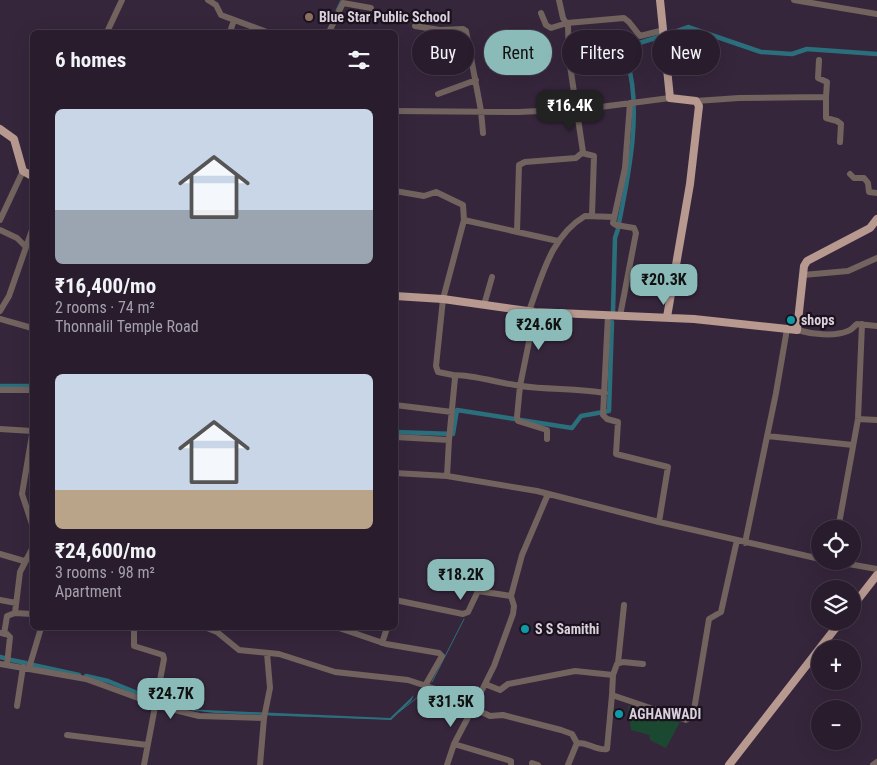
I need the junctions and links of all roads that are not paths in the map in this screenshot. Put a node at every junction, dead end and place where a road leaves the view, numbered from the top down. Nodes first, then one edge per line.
1 (122, 0) edge
2 (208, 0) edge
3 (559, 0) edge
4 (660, 0) edge
5 (794, 0) edge
6 (371, 8) dead end
7 (541, 13) dead end
8 (877, 14) edge
9 (234, 20) junction
10 (566, 23) junction
11 (415, 26) dead end
12 (108, 30) edge
13 (231, 30) edge
14 (262, 30) edge
15 (330, 30) edge
16 (567, 30) edge
17 (664, 30) edge
18 (652, 33) edge
19 (819, 60) dead end
20 (572, 75) edge
21 (668, 75) edge
22 (476, 80) junction
23 (438, 94) dead end
24 (826, 97) junction
25 (670, 98) junction
26 (696, 101) junction
27 (630, 103) junction
28 (576, 110) junction
29 (398, 111) edge
30 (481, 111) junction
31 (0, 129) edge
32 (483, 133) dead end
33 (840, 142) dead end
34 (583, 153) junction
35 (23, 171) junction
36 (850, 174) dead end
37 (30, 175) edge
38 (398, 192) edge
39 (877, 193) edge
40 (592, 216) junction
41 (614, 217) junction
42 (877, 219) edge
43 (0, 220) edge
44 (464, 220) junction
45 (0, 230) edge
46 (516, 232) junction
47 (30, 235) edge
48 (558, 241) junction
49 (25, 246) junction
50 (877, 258) edge
51 (803, 275) junction
52 (492, 277) dead end
53 (398, 296) edge
54 (443, 299) junction
55 (484, 306) junction
56 (0, 311) edge
57 (532, 311) junction
58 (608, 315) junction
59 (620, 316) junction
60 (667, 317) junction
61 (0, 319) edge
62 (862, 324) junction
63 (877, 326) edge
64 (30, 327) edge
65 (787, 329) junction
66 (797, 330) junction
67 (452, 375) junction
68 (520, 386) junction
69 (0, 390) edge
70 (30, 390) edge
71 (604, 392) junction
72 (398, 405) edge
73 (452, 412) junction
74 (858, 419) junction
75 (877, 420) edge
76 (0, 430) edge
77 (30, 430) edge
78 (767, 436) junction
79 (398, 437) edge
80 (546, 439) dead end
81 (450, 440) junction
82 (853, 445) junction
83 (30, 447) edge
84 (398, 473) edge
85 (447, 476) junction
86 (548, 494) junction
87 (30, 518) edge
88 (840, 520) edge
89 (659, 522) junction
90 (737, 540) junction
91 (744, 542) junction
92 (30, 552) edge
93 (0, 554) edge
94 (811, 557) edge
95 (24, 561) junction
96 (861, 566) edge
97 (877, 569) edge
98 (877, 576) edge
99 (511, 596) junction
100 (861, 596) edge
101 (0, 600) edge
102 (16, 603) junction
103 (398, 603) edge
104 (624, 604) dead end
105 (15, 613) junction
106 (30, 614) edge
107 (40, 630) edge
108 (134, 630) edge
109 (212, 630) edge
110 (345, 630) edge
111 (386, 630) edge
112 (834, 630) edge
113 (2, 634) edge
114 (382, 643) junction
115 (267, 653) junction
116 (4, 664) edge
117 (618, 664) junction
118 (643, 664) dead end
119 (26, 668) junction
120 (613, 675) junction
121 (426, 684) junction
122 (485, 684) junction
123 (612, 695) junction
124 (477, 700) junction
125 (154, 704) junction
126 (17, 706) dead end
127 (473, 708) junction
128 (264, 718) junction
129 (67, 734) dead end
130 (578, 743) junction
131 (454, 744) junction
132 (147, 745) junction
133 (877, 762) edge
134 (732, 764) edge
135 (144, 765) edge
136 (260, 765) edge
137 (447, 765) edge
138 (511, 765) edge
139 (568, 765) edge
140 (873, 765) edge

1 - 12 street
2 - 9 street
3 - 10 street
4 - 17 main road
5 - 8 street
6 - 15 street
7 - 10 street
9 - 13 street
9 - 14 street
10 - 16 street
10 - 18 street
11 - 22 street
19 - 24 street
20 - 28 street
21 - 25 main road
22 - 23 street
22 - 30 street
24 - 26 street
24 - 33 street
25 - 26 main road
25 - 27 street
26 - 60 main road
27 - 28 street
27 - 41 street
28 - 30 street
28 - 34 street
29 - 30 street
30 - 32 street
31 - 35 main road
34 - 40 street
34 - 46 street
35 - 37 main road
35 - 43 street
36 - 39 street
38 - 44 street
40 - 41 street
40 - 48 street
41 - 59 street
42 - 51 main road
44 - 46 street
44 - 54 street
45 - 49 street
46 - 48 street
47 - 49 street
48 - 57 street
49 - 56 street
50 - 51 street
51 - 66 main road
52 - 55 street
53 - 54 main road
54 - 55 main road
54 - 67 street
55 - 57 main road
57 - 58 main road
57 - 68 street
58 - 59 main road
58 - 71 street
59 - 60 main road
60 - 65 main road
61 - 64 street
62 - 63 street
62 - 66 street
62 - 74 street
65 - 66 main road
65 - 78 street
67 - 68 street
67 - 73 street
68 - 71 street
68 - 80 street
69 - 70 street
71 - 89 street
72 - 73 street
73 - 81 street
74 - 75 street
74 - 82 street
76 - 77 street
78 - 82 street
78 - 91 street
79 - 81 street
81 - 85 street
82 - 88 street
83 - 87 street
84 - 85 street
85 - 86 street
86 - 89 street
86 - 99 street
89 - 90 street
90 - 91 street
90 - 123 street
91 - 94 street
92 - 95 street
93 - 95 street
95 - 102 street
96 - 97 street
98 - 100 main road
99 - 103 street
99 - 122 street
101 - 102 street
102 - 105 street
104 - 117 street
105 - 106 street
105 - 113 street
107 - 119 street
108 - 125 street
109 - 115 street
110 - 114 street
111 - 114 street
112 - 134 main road
113 - 116 street
114 - 121 street
115 - 121 street
115 - 128 street
116 - 119 street
117 - 118 street
117 - 120 street
119 - 125 street
119 - 126 street
120 - 122 street
120 - 123 street
121 - 124 street
122 - 124 street
123 - 130 street
124 - 127 street
125 - 128 street
125 - 132 street
127 - 130 street
127 - 131 street
128 - 136 street
129 - 132 street
130 - 139 street
131 - 137 street
131 - 138 street
132 - 135 street
133 - 140 street

